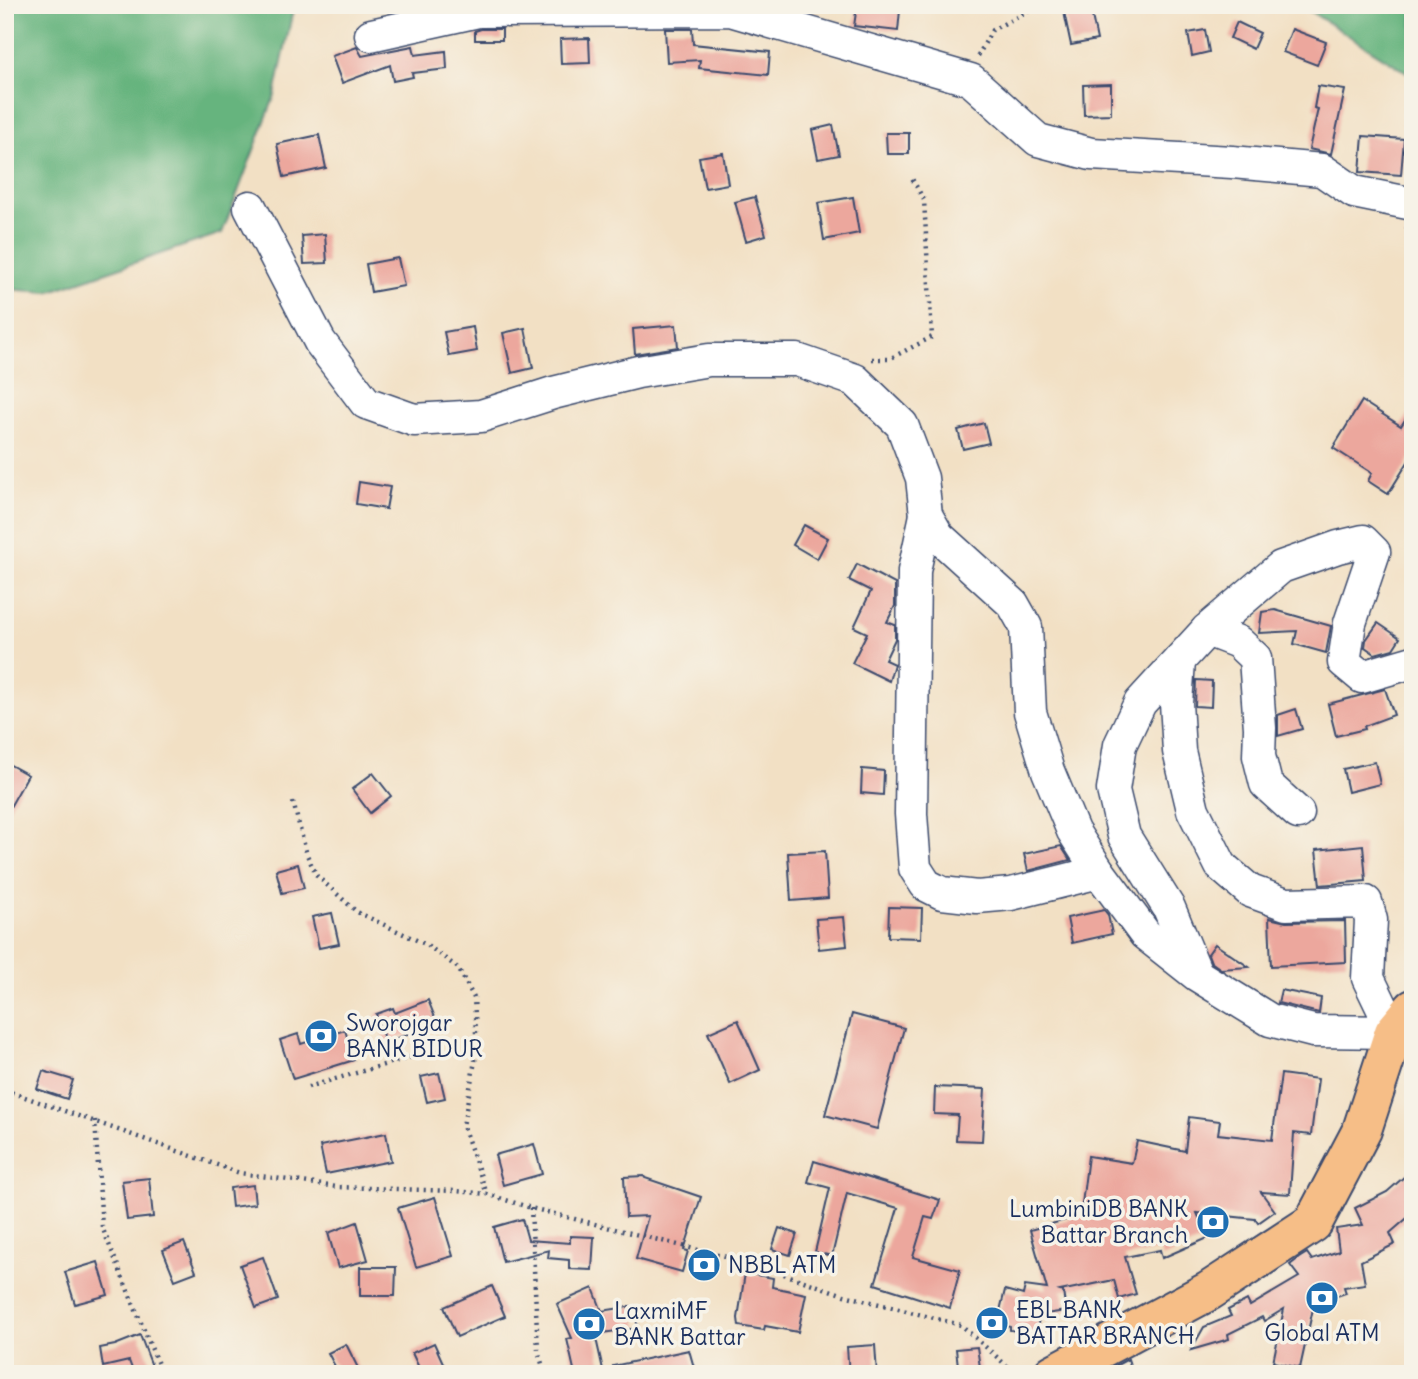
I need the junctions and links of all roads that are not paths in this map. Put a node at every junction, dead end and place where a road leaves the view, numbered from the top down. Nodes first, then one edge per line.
1 (371, 35) dead end
2 (1412, 204) edge
3 (250, 207) dead end
4 (926, 515) junction
5 (1207, 630) junction
6 (1179, 661) junction
7 (1413, 662) edge
8 (1298, 813) dead end
9 (1099, 872) junction
10 (1197, 975) junction
11 (1403, 1021) edge
12 (1056, 1373) edge

1 - 2 street
3 - 4 street
4 - 9 street
4 - 9 street
5 - 6 street
5 - 7 street
5 - 8 street
6 - 10 street
6 - 11 street
9 - 10 street
10 - 11 street
11 - 12 main road

